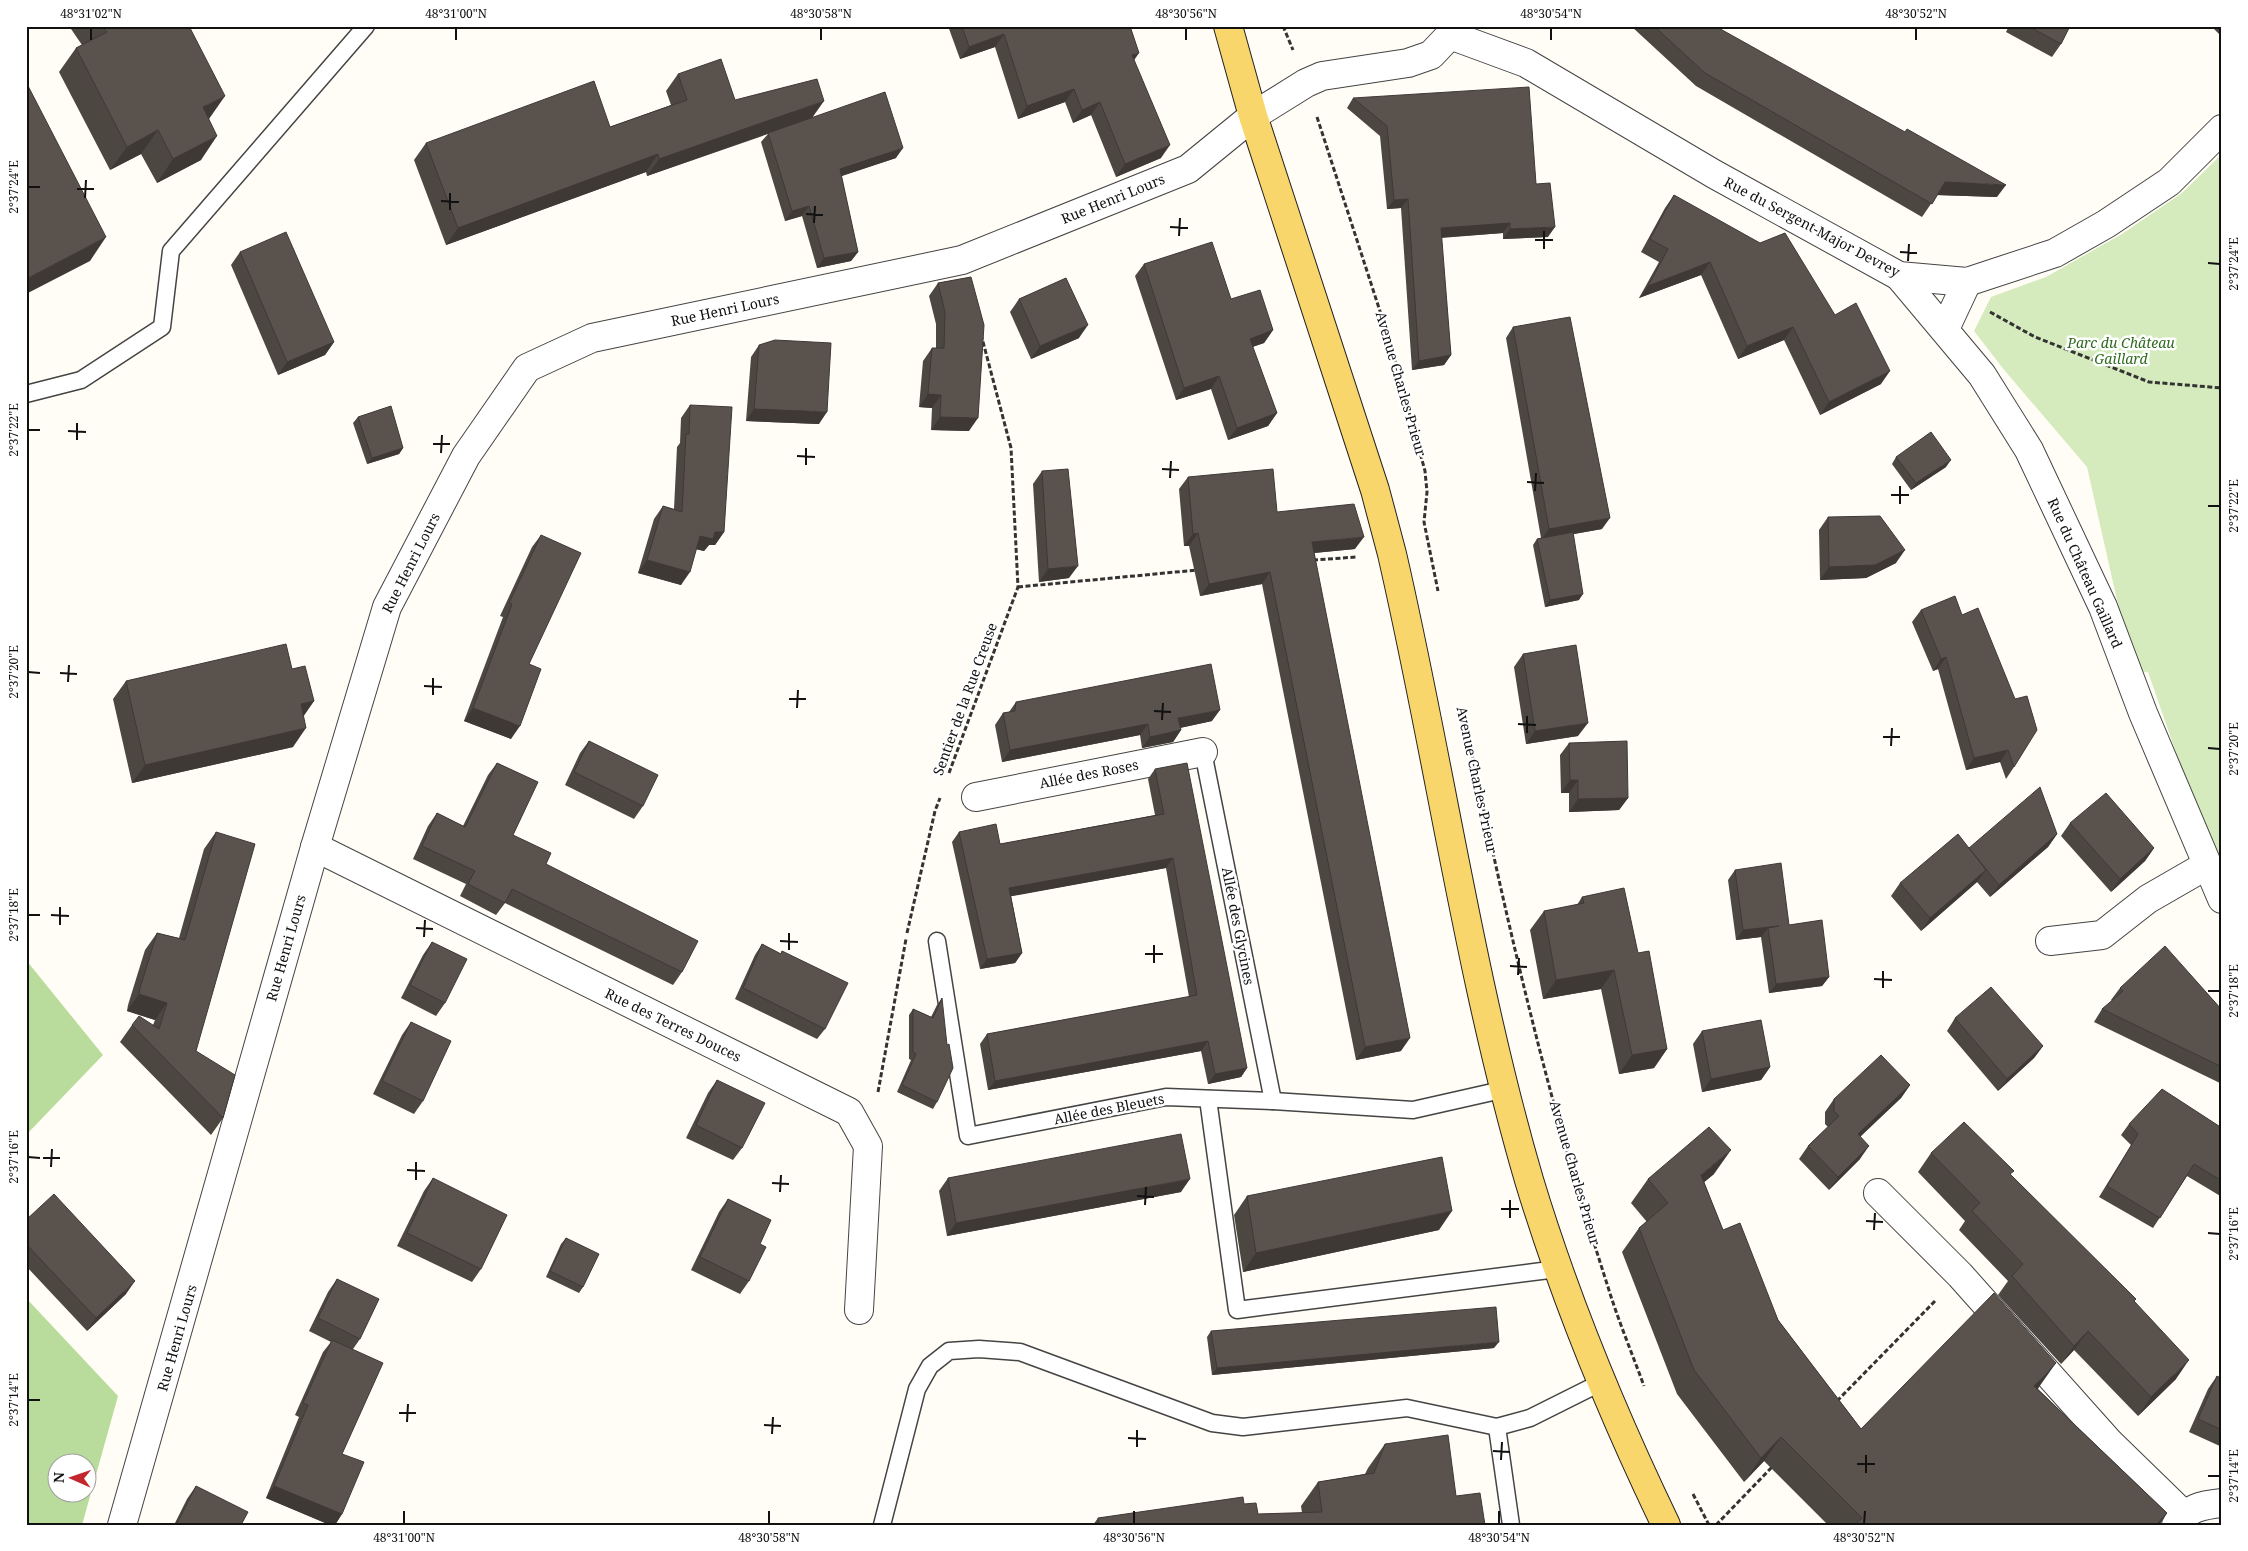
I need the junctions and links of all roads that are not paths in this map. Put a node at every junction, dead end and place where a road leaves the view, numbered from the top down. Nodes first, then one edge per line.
1 (366, 26) edge
2 (1228, 26) edge
3 (1451, 31) edge
4 (1253, 116) junction
5 (2222, 128) edge
6 (1899, 276) junction
7 (1964, 289) junction
8 (1945, 329) junction
9 (26, 394) edge
10 (1203, 752) joint
11 (976, 796) dead end
12 (315, 847) junction
13 (2207, 865) junction
14 (2222, 899) edge
15 (937, 941) dead end
16 (2050, 942) dead end
17 (1506, 1089) junction
18 (1208, 1098) junction
19 (1273, 1101) junction
20 (1878, 1193) dead end
21 (1557, 1269) junction
22 (859, 1310) dead end
23 (1602, 1382) junction
24 (1497, 1427) junction
25 (2222, 1503) edge
26 (2180, 1519) edge
27 (122, 1525) edge
28 (882, 1525) edge
29 (1511, 1525) edge
30 (1666, 1525) edge

1 - 9 lane
2 - 4 main road
3 - 4 street, Rue Henri Lours
3 - 6 street, Rue du Sergent-Major Devrey
4 - 12 street, Rue Henri Lours
4 - 17 main road
5 - 7 street, Rue du Sergent-Major Devrey
6 - 7 street, Rue du Sergent-Major Devrey
6 - 8 street, Rue du Château Gaillard
7 - 8 street
8 - 13 street, Rue du Château Gaillard
10 - 11 street, Allée des Roses
10 - 19 lane, Allée des Glycines
12 - 22 street, Rue des Terres Douces
12 - 27 street, Rue Henri Lours
13 - 14 street, Rue du Château Gaillard
13 - 16 street
15 - 18 lane, Allée des Bleuets
17 - 19 lane, Allée des Bleuets
17 - 21 main road
18 - 19 lane, Allée des Bleuets
18 - 21 lane
20 - 26 street
21 - 23 main road
23 - 24 lane
23 - 30 main road
24 - 28 lane
24 - 29 lane
25 - 26 street

